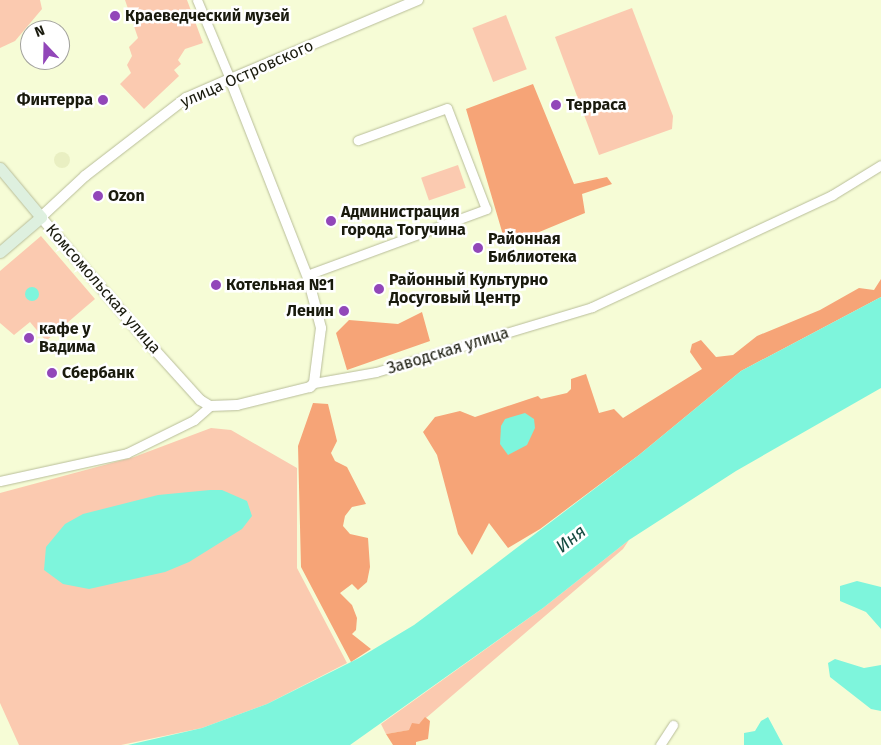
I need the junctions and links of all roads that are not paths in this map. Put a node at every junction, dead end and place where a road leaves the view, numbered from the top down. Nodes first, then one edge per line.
1 (198, 0) edge
2 (418, 0) edge
3 (230, 79) junction
4 (358, 140) dead end
5 (881, 165) edge
6 (0, 168) edge
7 (41, 217) junction
8 (0, 252) edge
9 (307, 275) junction
10 (314, 382) junction
11 (210, 406) junction
12 (0, 481) edge
13 (673, 725) dead end
14 (660, 745) edge

1 - 3 street
2 - 3 street, улица Островского
3 - 7 street, улица Островского
3 - 9 street
4 - 9 street
5 - 10 street, Заводская улица
6 - 7 main road, Комсомольская улица
7 - 8 main road, улица Островского
7 - 11 street, Комсомольская улица
9 - 10 street
10 - 11 street, Заводская улица
11 - 12 street
13 - 14 street

